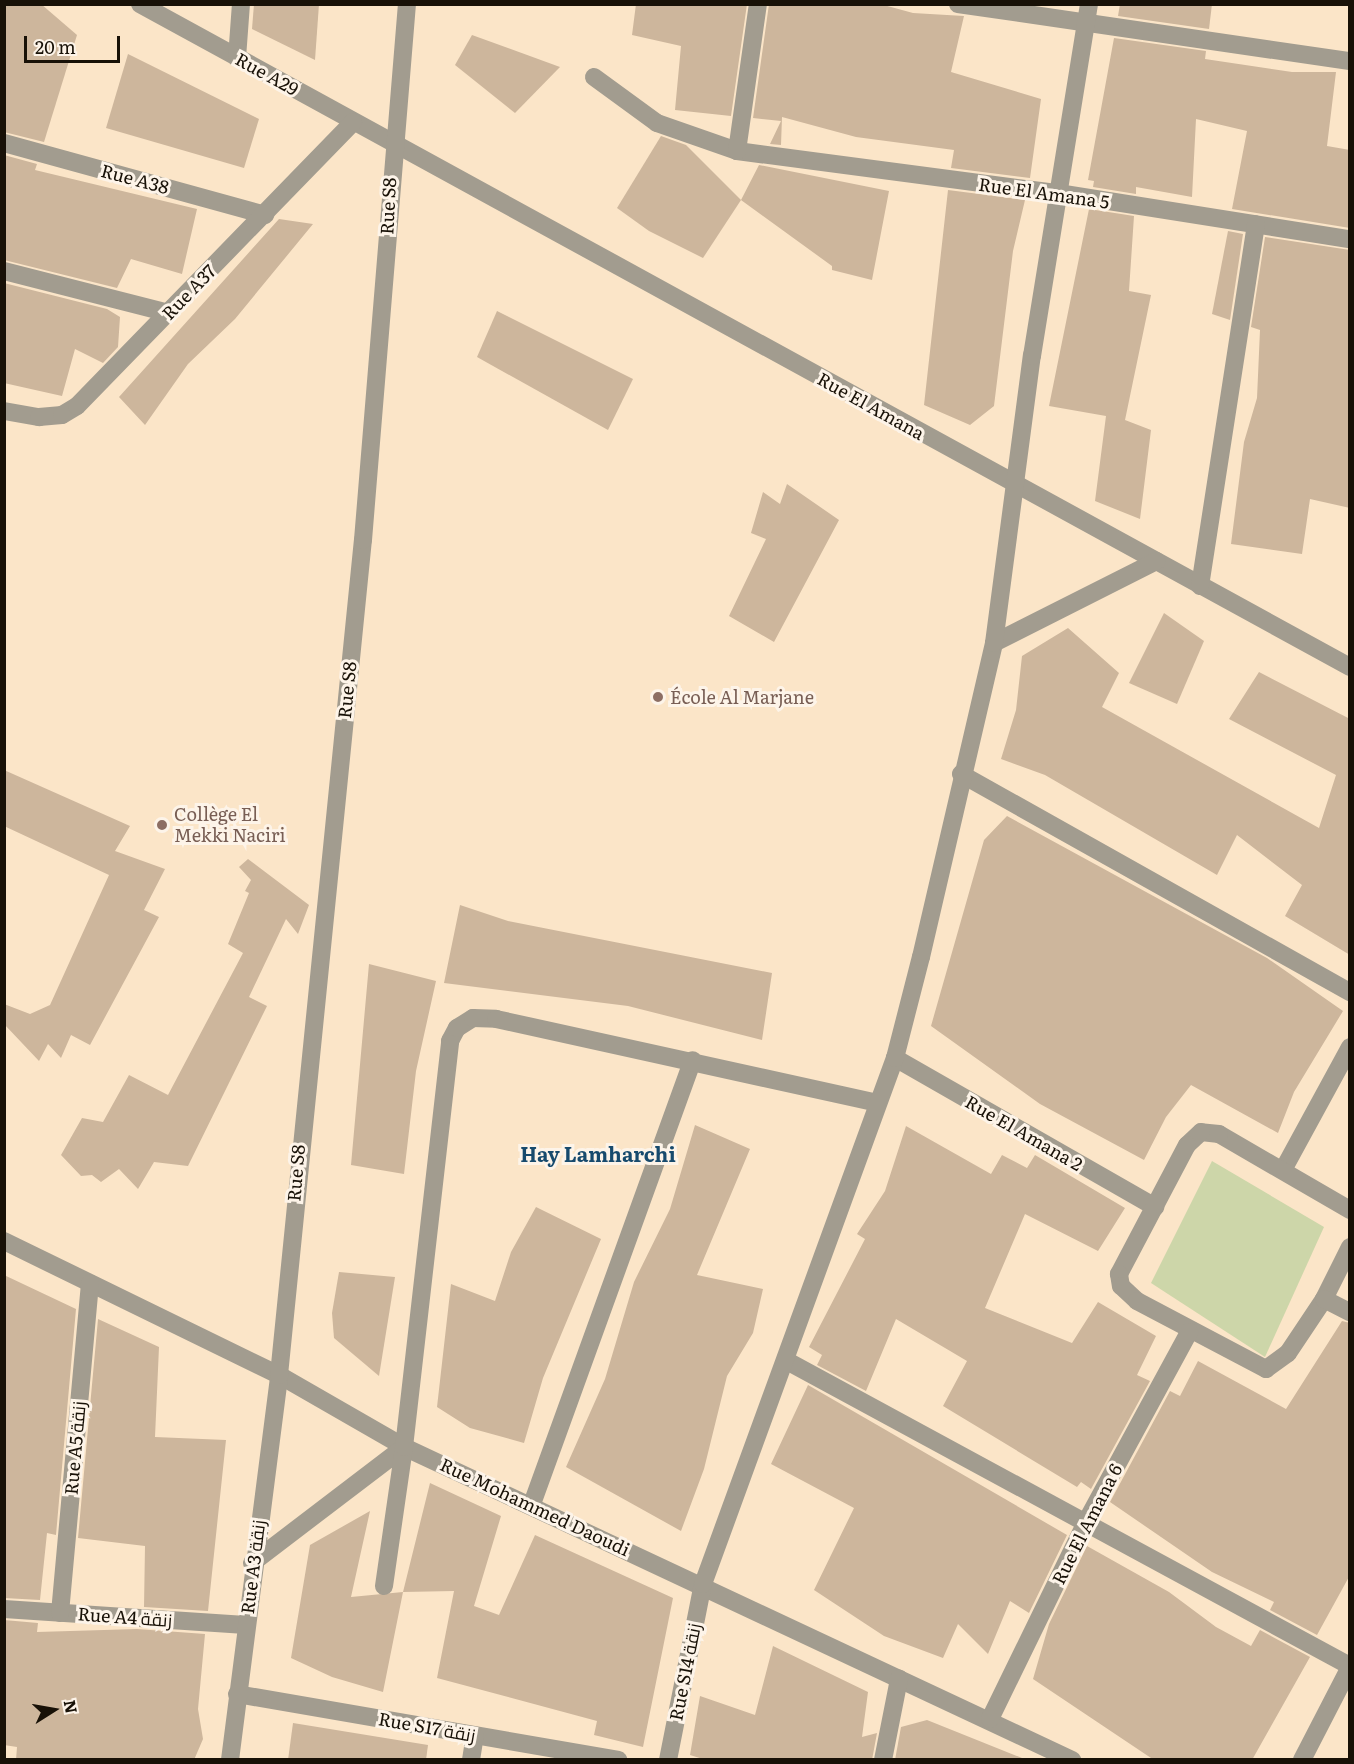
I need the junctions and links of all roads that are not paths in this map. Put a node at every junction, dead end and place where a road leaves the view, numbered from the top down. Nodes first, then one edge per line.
1 (140, 4) edge
2 (241, 4) edge
3 (407, 4) edge
4 (758, 4) edge
5 (958, 4) edge
6 (1088, 14) edge
7 (237, 58) junction
8 (1350, 61) edge
9 (594, 77) dead end
10 (353, 122) junction
11 (4, 143) edge
12 (392, 145) junction
13 (738, 151) junction
14 (1059, 193) junction
15 (265, 214) junction
16 (1256, 224) junction
17 (1350, 239) edge
18 (4, 271) edge
19 (169, 313) junction
20 (4, 411) edge
21 (1016, 487) junction
22 (1156, 561) junction
23 (1200, 586) junction
24 (994, 643) junction
25 (1350, 667) edge
26 (961, 774) junction
27 (1350, 992) edge
28 (1350, 1047) edge
29 (895, 1058) junction
30 (693, 1060) junction
31 (878, 1103) junction
32 (1283, 1170) junction
33 (1155, 1207) junction
34 (1350, 1210) edge
35 (4, 1241) edge
36 (1350, 1247) edge
37 (90, 1282) junction
38 (1324, 1299) junction
39 (1350, 1312) edge
40 (1189, 1332) junction
41 (787, 1361) junction
42 (279, 1375) junction
43 (404, 1447) junction
44 (532, 1504) junction
45 (1087, 1520) junction
46 (252, 1563) junction
47 (703, 1584) junction
48 (384, 1586) dead end
49 (4, 1609) edge
50 (60, 1612) junction
51 (245, 1624) junction
52 (1350, 1667) edge
53 (899, 1679) junction
54 (237, 1694) junction
55 (990, 1719) junction
56 (475, 1736) junction
57 (1069, 1759) edge
58 (230, 1760) edge
59 (471, 1760) edge
60 (618, 1760) edge
61 (668, 1760) edge
62 (883, 1760) edge
63 (1302, 1760) edge

1 - 7 street, Rue A29
2 - 7 street
3 - 12 street, Rue S8
4 - 13 street
5 - 6 street
6 - 8 street
6 - 14 street, Rue S14 زنقة
7 - 10 street, Rue A29
9 - 13 street, Rue El Amana 5
10 - 12 street, Rue A29
10 - 15 street, Rue A37
11 - 15 street, Rue A38
12 - 21 street, Rue El Amana
12 - 42 street, Rue S8
13 - 14 street, Rue El Amana 5
14 - 16 street, Rue El Amana 5
14 - 21 street, Rue S14 زنقة
15 - 19 street, Rue A37
16 - 17 street, Rue El Amana 5
16 - 23 street
18 - 19 street
19 - 20 street, Rue A37
21 - 22 street, Rue El Amana
21 - 24 street, Rue S14 زنقة
22 - 23 street, Rue El Amana
22 - 24 street
23 - 25 street, Rue El Amana
24 - 26 street, Rue S14 زنقة
26 - 27 street
26 - 29 street, Rue S14 زنقة
28 - 32 street
29 - 31 street, Rue S14 زنقة
29 - 33 street, Rue El Amana 2
30 - 31 street
30 - 43 street
30 - 44 street
31 - 41 street, Rue S14 زنقة
32 - 33 street
32 - 34 street
33 - 40 street
35 - 37 street, Rue Mohammed Daoudi
36 - 38 street
37 - 42 street, Rue Mohammed Daoudi
37 - 50 street, Rue A5 زنقة
38 - 39 street
38 - 40 street
40 - 45 street, Rue El Amana 6
41 - 45 street
41 - 47 street, Rue S14 زنقة
42 - 43 street, Rue Mohammed Daoudi
42 - 46 street, Rue A3 زنقة
43 - 44 street, Rue Mohammed Daoudi
43 - 46 street
43 - 48 street
44 - 47 street, Rue Mohammed Daoudi
45 - 52 street
45 - 55 street, Rue El Amana 6
46 - 51 street, Rue A3 زنقة
47 - 53 street, Rue Mohammed Daoudi
47 - 61 street, Rue S14 زنقة
49 - 50 street, Rue A4 زنقة
50 - 51 street, Rue A4 زنقة
51 - 54 street, Rue A3 زنقة
52 - 63 street
53 - 55 street, Rue Mohammed Daoudi
53 - 62 street
54 - 56 street, Rue S17 زنقة
54 - 58 street, Rue A3 زنقة
55 - 57 street, Rue Mohammed Daoudi
56 - 59 street
56 - 60 street, Rue S17 زنقة

